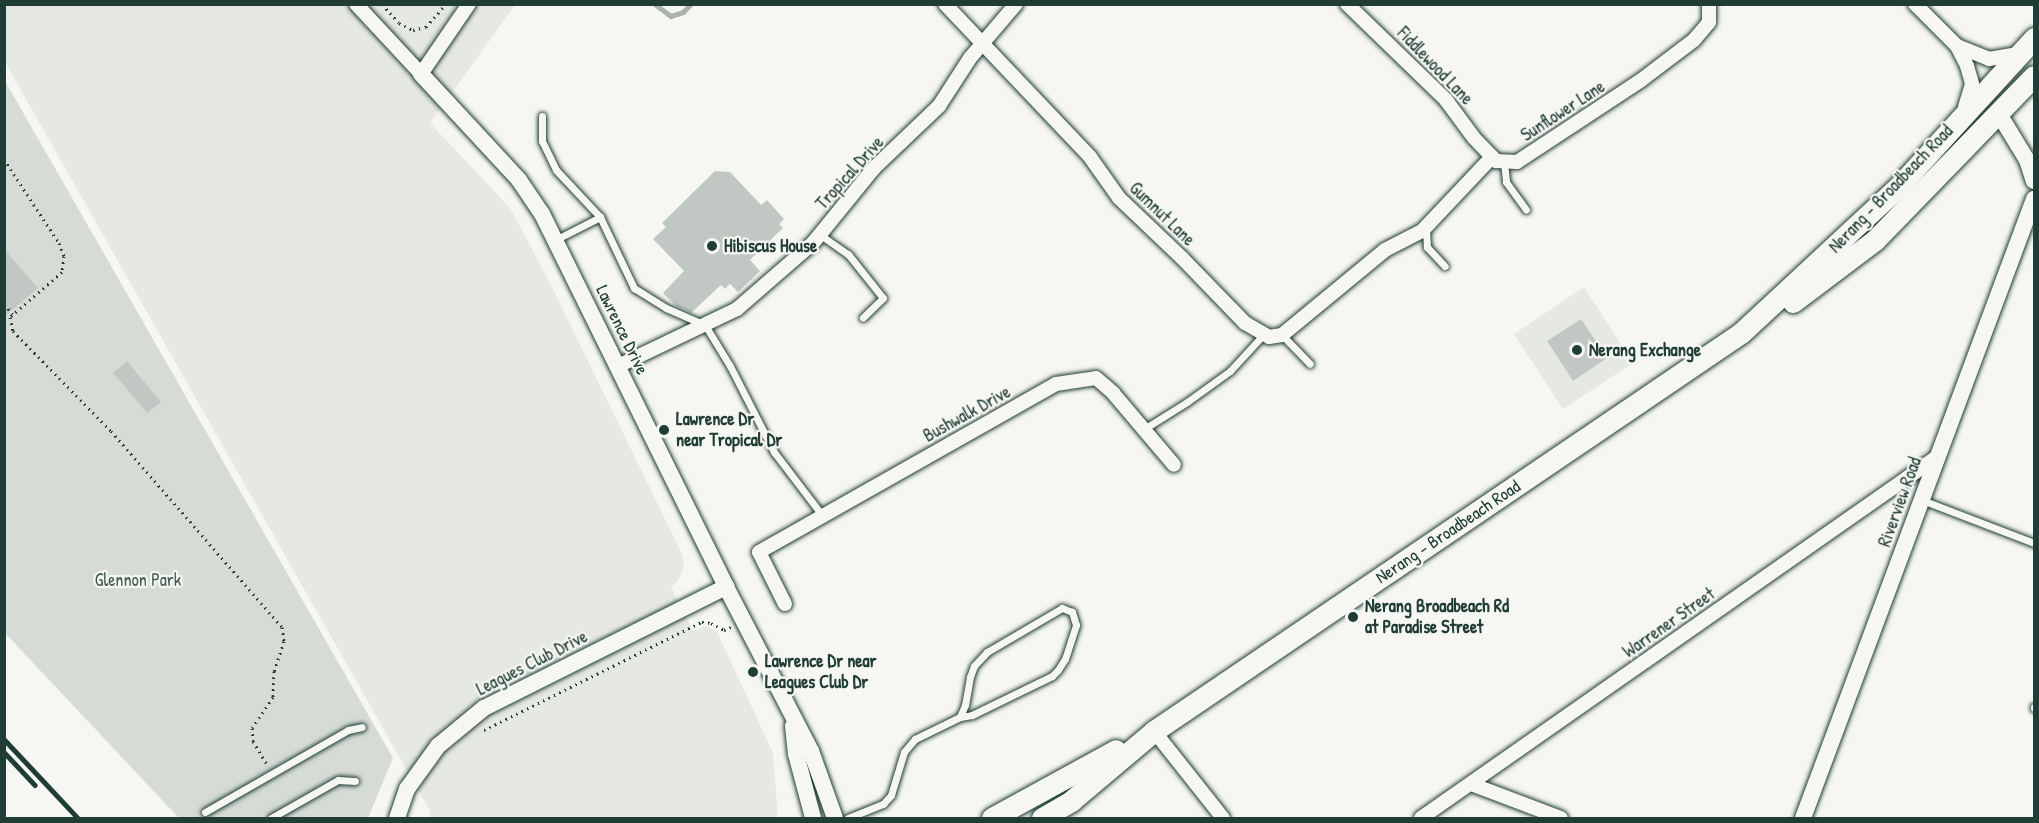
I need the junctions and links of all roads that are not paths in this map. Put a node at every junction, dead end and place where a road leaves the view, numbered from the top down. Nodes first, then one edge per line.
1 (356, 4) edge
2 (469, 4) edge
3 (945, 4) edge
4 (1016, 4) edge
5 (1347, 4) edge
6 (1709, 4) edge
7 (1915, 4) edge
8 (984, 42) junction
9 (2027, 45) edge
10 (1956, 46) junction
11 (421, 74) junction
12 (2034, 76) edge
13 (1980, 96) junction
14 (1999, 114) junction
15 (1962, 115) junction
16 (542, 116) dead end
17 (1498, 159) junction
18 (2034, 177) edge
19 (2034, 199) edge
20 (1526, 210) dead end
21 (600, 217) junction
22 (1426, 226) junction
23 (819, 234) junction
24 (555, 240) junction
25 (1445, 266) dead end
26 (863, 317) dead end
27 (705, 325) junction
28 (1741, 333) junction
29 (1264, 334) junction
30 (1282, 335) junction
31 (1310, 364) dead end
32 (618, 366) junction
33 (1144, 429) junction
34 (1937, 457) junction
35 (1174, 465) dead end
36 (1922, 500) junction
37 (822, 515) junction
38 (2034, 543) edge
39 (726, 587) junction
40 (785, 604) dead end
41 (792, 716) junction
42 (960, 717) junction
43 (362, 727) dead end
44 (1154, 731) junction
45 (355, 781) dead end
46 (1471, 783) junction
47 (205, 812) dead end
48 (839, 817) edge
49 (271, 819) edge
50 (397, 819) edge
51 (813, 819) edge
52 (992, 819) edge
53 (1042, 819) edge
54 (1223, 819) edge
55 (1421, 819) edge
56 (1561, 819) edge
57 (1803, 819) edge

1 - 11 street, Lawrence Drive
2 - 11 street
3 - 8 street, Gumnut Lane
4 - 8 street, Tropical Drive
5 - 17 street, Fiddlewood Lane
6 - 17 street, Sunflower Lane
7 - 10 street
8 - 23 street, Tropical Drive
8 - 29 street, Gumnut Lane
9 - 10 street
9 - 13 main road, Nerang - Broadbeach Road
10 - 15 street
11 - 24 street, Lawrence Drive
12 - 14 main road, Nerang - Broadbeach Road
13 - 14 main road
13 - 15 main road, Nerang - Broadbeach Road
14 - 18 street
14 - 28 main road, Nerang - Broadbeach Road
15 - 28 main road, Nerang - Broadbeach Road
16 - 21 lane
17 - 20 lane
17 - 22 street, Sunflower Lane
19 - 34 street, Riverview Road
21 - 24 lane
21 - 27 lane
22 - 25 lane
22 - 30 street, Sunflower Lane
23 - 26 lane
23 - 27 street, Tropical Drive
24 - 32 street, Lawrence Drive
27 - 32 street, Tropical Drive
27 - 37 lane
28 - 44 main road, Nerang - Broadbeach Road
29 - 30 street
29 - 33 lane
30 - 31 lane
32 - 39 street, Lawrence Drive
33 - 35 street, Bushwalk Drive
33 - 37 street, Bushwalk Drive
34 - 36 street, Riverview Road
34 - 46 street, Warrener Street
36 - 38 lane
36 - 57 street, Riverview Road
37 - 40 street, Bushwalk Drive
39 - 41 street, Lawrence Drive
39 - 50 street, Leagues Club Drive
41 - 48 street, Lawrence Drive
41 - 51 street, Lawrence Drive
42 - 42 lane
42 - 48 lane
43 - 47 lane
44 - 52 main road, Nerang - Broadbeach Road
44 - 53 main road, Nerang - Broadbeach Road
44 - 54 street
45 - 49 lane
46 - 55 street, Warrener Street
46 - 56 street

